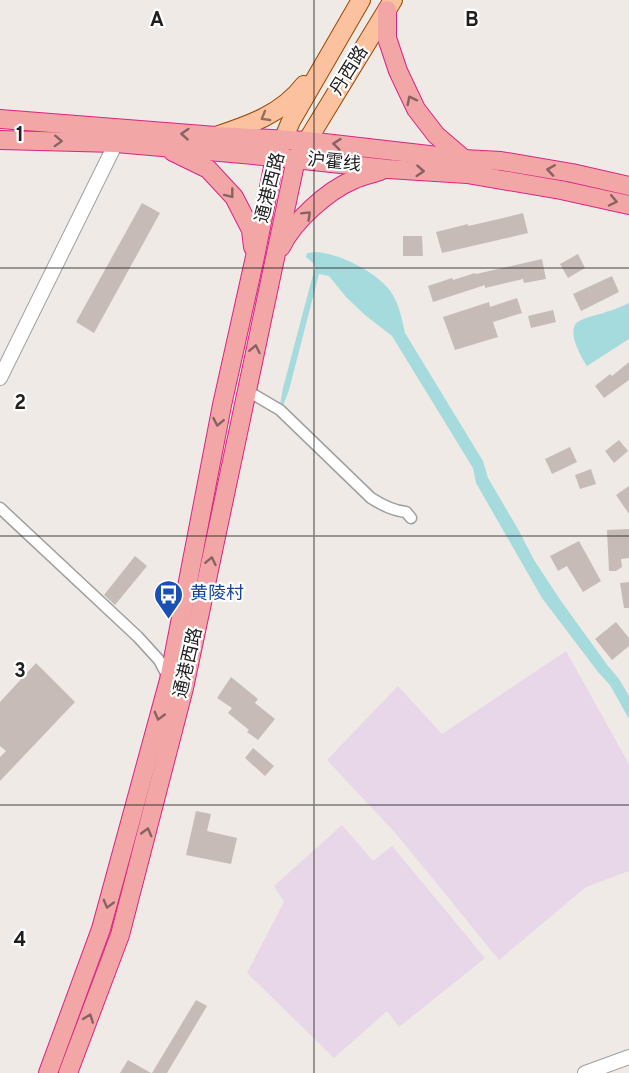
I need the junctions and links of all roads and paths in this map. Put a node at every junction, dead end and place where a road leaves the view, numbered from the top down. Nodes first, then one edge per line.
1 (361, 0) edge
2 (390, 5) edge
3 (335, 46) junction
4 (0, 119) edge
5 (216, 136) junction
6 (0, 140) edge
7 (283, 140) junction
8 (307, 141) junction
9 (116, 143) junction
10 (166, 148) junction
11 (275, 157) junction
12 (296, 159) junction
13 (464, 159) junction
14 (388, 169) junction
15 (629, 186) edge
16 (629, 205) edge
17 (255, 257) junction
18 (274, 262) junction
19 (0, 378) edge
20 (246, 390) junction
21 (0, 508) edge
22 (411, 518) dead end
23 (170, 680) junction
24 (629, 1058) edge
25 (48, 1073) edge
26 (68, 1073) edge
27 (585, 1073) edge

1 - 3 main road, 丹西路
2 - 8 main road, 丹西路
13 -> 2 highway
3 -> 5 main road
3 - 7 main road, 丹西路
5 -> 4 highway, 沪霍线
5 - 7 highway, 沪霍线
6 -> 9 highway, 沪霍线
7 - 8 highway, 沪霍线
7 - 11 highway, 通港西路
8 - 12 highway, 通港西路
13 -> 8 highway, 沪霍线
9 - 10 highway, 沪霍线
9 - 19 street
10 - 11 highway, 沪霍线
10 -> 17 highway
11 - 12 highway, 沪霍线
11 - 17 highway, 通港西路
12 - 14 highway, 沪霍线
12 - 18 highway, 通港西路
15 -> 13 highway, 沪霍线
14 -> 16 highway, 沪霍线
18 -> 14 highway
17 -> 23 highway, 通港西路
20 -> 18 highway, 通港西路
20 - 22 street
26 -> 20 highway, 通港西路
21 - 23 street
23 -> 25 highway, 通港西路
24 - 27 street

